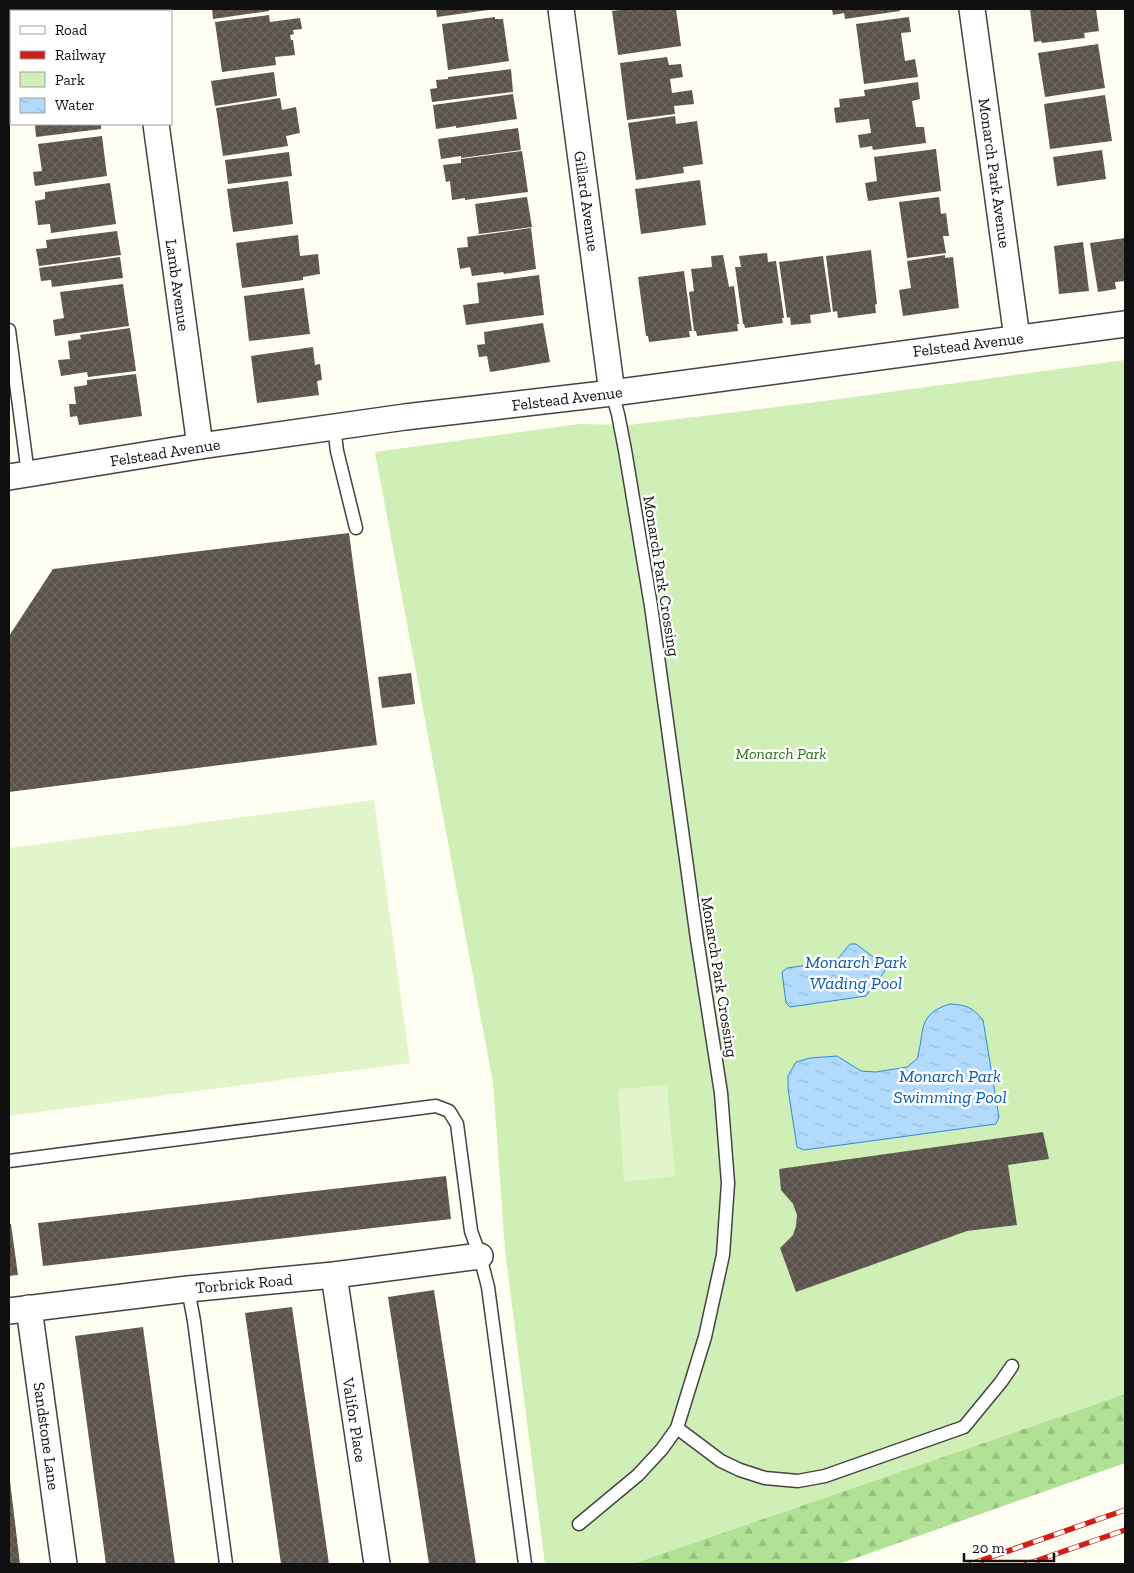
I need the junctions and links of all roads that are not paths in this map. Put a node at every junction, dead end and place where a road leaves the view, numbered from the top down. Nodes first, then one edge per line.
1 (560, 9) edge
2 (972, 9) edge
3 (156, 125) edge
4 (1125, 324) edge
5 (9, 330) edge
6 (1017, 338) junction
7 (612, 392) junction
8 (334, 427) junction
9 (200, 446) junction
10 (18, 475) edge
11 (356, 528) dead end
12 (9, 1161) edge
13 (480, 1256) junction
14 (334, 1275) junction
15 (188, 1289) junction
16 (19, 1310) edge
17 (1012, 1366) dead end
18 (677, 1428) junction
19 (579, 1524) dead end
20 (64, 1564) edge
21 (226, 1564) edge
22 (377, 1564) edge
23 (525, 1564) edge

1 - 7 street, Gillard Avenue
2 - 6 street, Monarch Park Avenue
3 - 9 street, Lamb Avenue
4 - 6 street, Felstead Avenue
5 - 10 lane
6 - 7 street, Felstead Avenue
7 - 8 street, Felstead Avenue
7 - 18 lane, Monarch Park Crossing
8 - 9 street, Felstead Avenue
8 - 11 lane
9 - 10 street, Felstead Avenue
12 - 13 lane
13 - 14 street, Torbrick Road
13 - 23 lane
14 - 15 street, Torbrick Road
14 - 22 street, Valifor Place
15 - 16 street, Torbrick Road
15 - 21 lane
16 - 20 street, Sandstone Lane
17 - 18 lane
18 - 19 lane, Monarch Park Crossing

